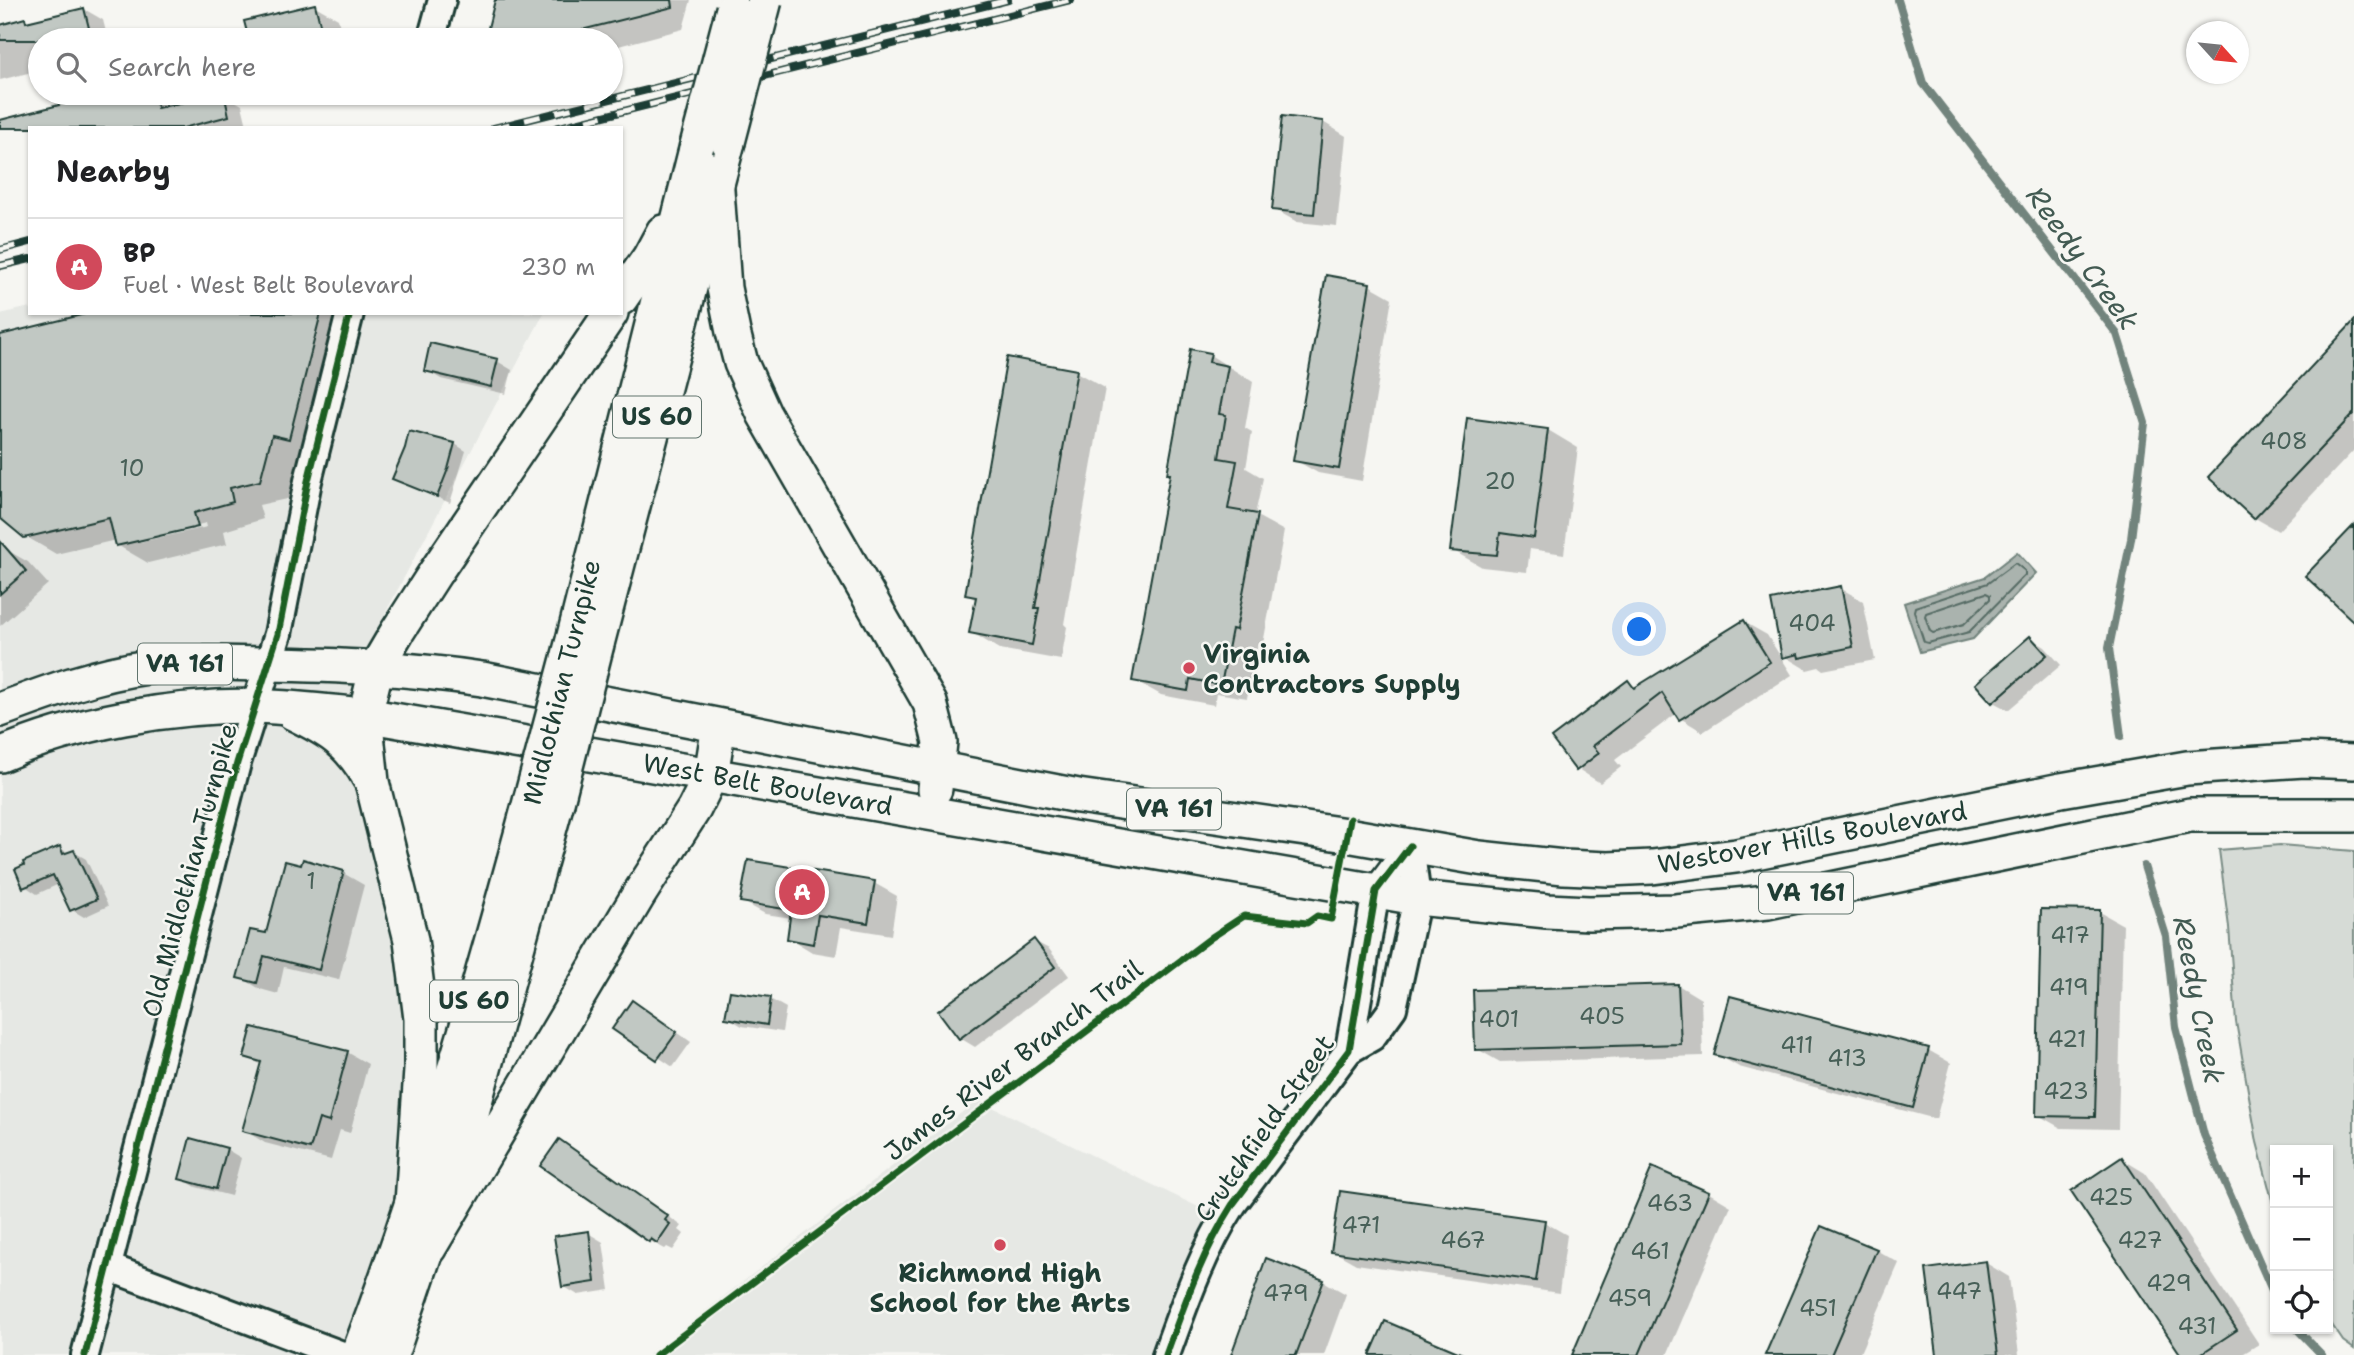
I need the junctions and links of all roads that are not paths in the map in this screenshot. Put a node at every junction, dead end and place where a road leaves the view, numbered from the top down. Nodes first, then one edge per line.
1 (442, 0) edge
2 (765, 0) edge
3 (734, 4) edge
4 (434, 28) edge
5 (717, 190) junction
6 (683, 196) junction
7 (623, 295) edge
8 (350, 315) edge
9 (610, 315) edge
10 (585, 642) junction
11 (268, 664) junction
12 (377, 666) junction
13 (270, 707) junction
14 (0, 710) edge
15 (365, 715) junction
16 (719, 726) junction
17 (0, 755) edge
18 (2354, 762) edge
19 (939, 770) junction
20 (711, 775) junction
21 (372, 782) junction
22 (544, 800) junction
23 (932, 813) junction
24 (2354, 815) edge
25 (972, 820) joint
26 (1410, 846) junction
27 (1376, 891) junction
28 (1417, 898) junction
29 (1349, 1049) junction
30 (412, 1203) junction
31 (429, 1248) junction
32 (108, 1267) junction
33 (85, 1355) edge
34 (342, 1355) edge
35 (358, 1355) edge
36 (391, 1355) edge
37 (1166, 1355) edge

1 - 4 street
2 - 5 main road, Midlothian Turnpike / US 60, bridge
3 - 6 main road, Midlothian Turnpike / US 60, bridge
5 - 10 main road, Midlothian Turnpike / US 60
5 - 19 main road
6 - 7 main road
6 - 10 main road, Midlothian Turnpike / US 60
8 - 11 street, Old Midlothian Turnpike
9 - 12 main road
10 - 22 main road, Midlothian Turnpike / US 60, bridge
11 - 12 main road, VA 161
11 - 13 street, Old Midlothian Turnpike
11 - 14 main road, VA 161
12 - 15 main road
12 - 16 main road, West Belt Boulevard / VA 161
13 - 15 main road, VA 161
13 - 17 main road, VA 161
13 - 21 main road
13 - 32 street, Old Midlothian Turnpike
15 - 20 main road, West Belt Boulevard / VA 161
15 - 21 main road
16 - 19 main road, West Belt Boulevard / VA 161
16 - 20 main road
18 - 26 main road, Westover Hills Boulevard / VA 161
19 - 23 main road
19 - 26 main road, Westover Hills Boulevard / VA 161
20 - 23 main road, West Belt Boulevard / VA 161
20 - 31 main road
21 - 30 main road
22 - 30 main road, Midlothian Turnpike / US 60
22 - 31 main road, Midlothian Turnpike / US 60
23 - 25 main road, West Belt Boulevard / VA 161
24 - 28 main road, Westover Hills Boulevard / VA 161
25 - 27 main road, Westover Hills Boulevard / VA 161
26 - 27 street, Crutchfield Street
26 - 28 street, Crutchfield Street
27 - 28 main road, Westover Hills Boulevard / VA 161
27 - 29 street, Crutchfield Street
28 - 29 street, Crutchfield Street
29 - 37 street, Crutchfield Street
30 - 35 main road, Midlothian Turnpike / US 60
31 - 36 main road, Midlothian Turnpike / US 60
32 - 33 street, Old Midlothian Turnpike
32 - 34 street

